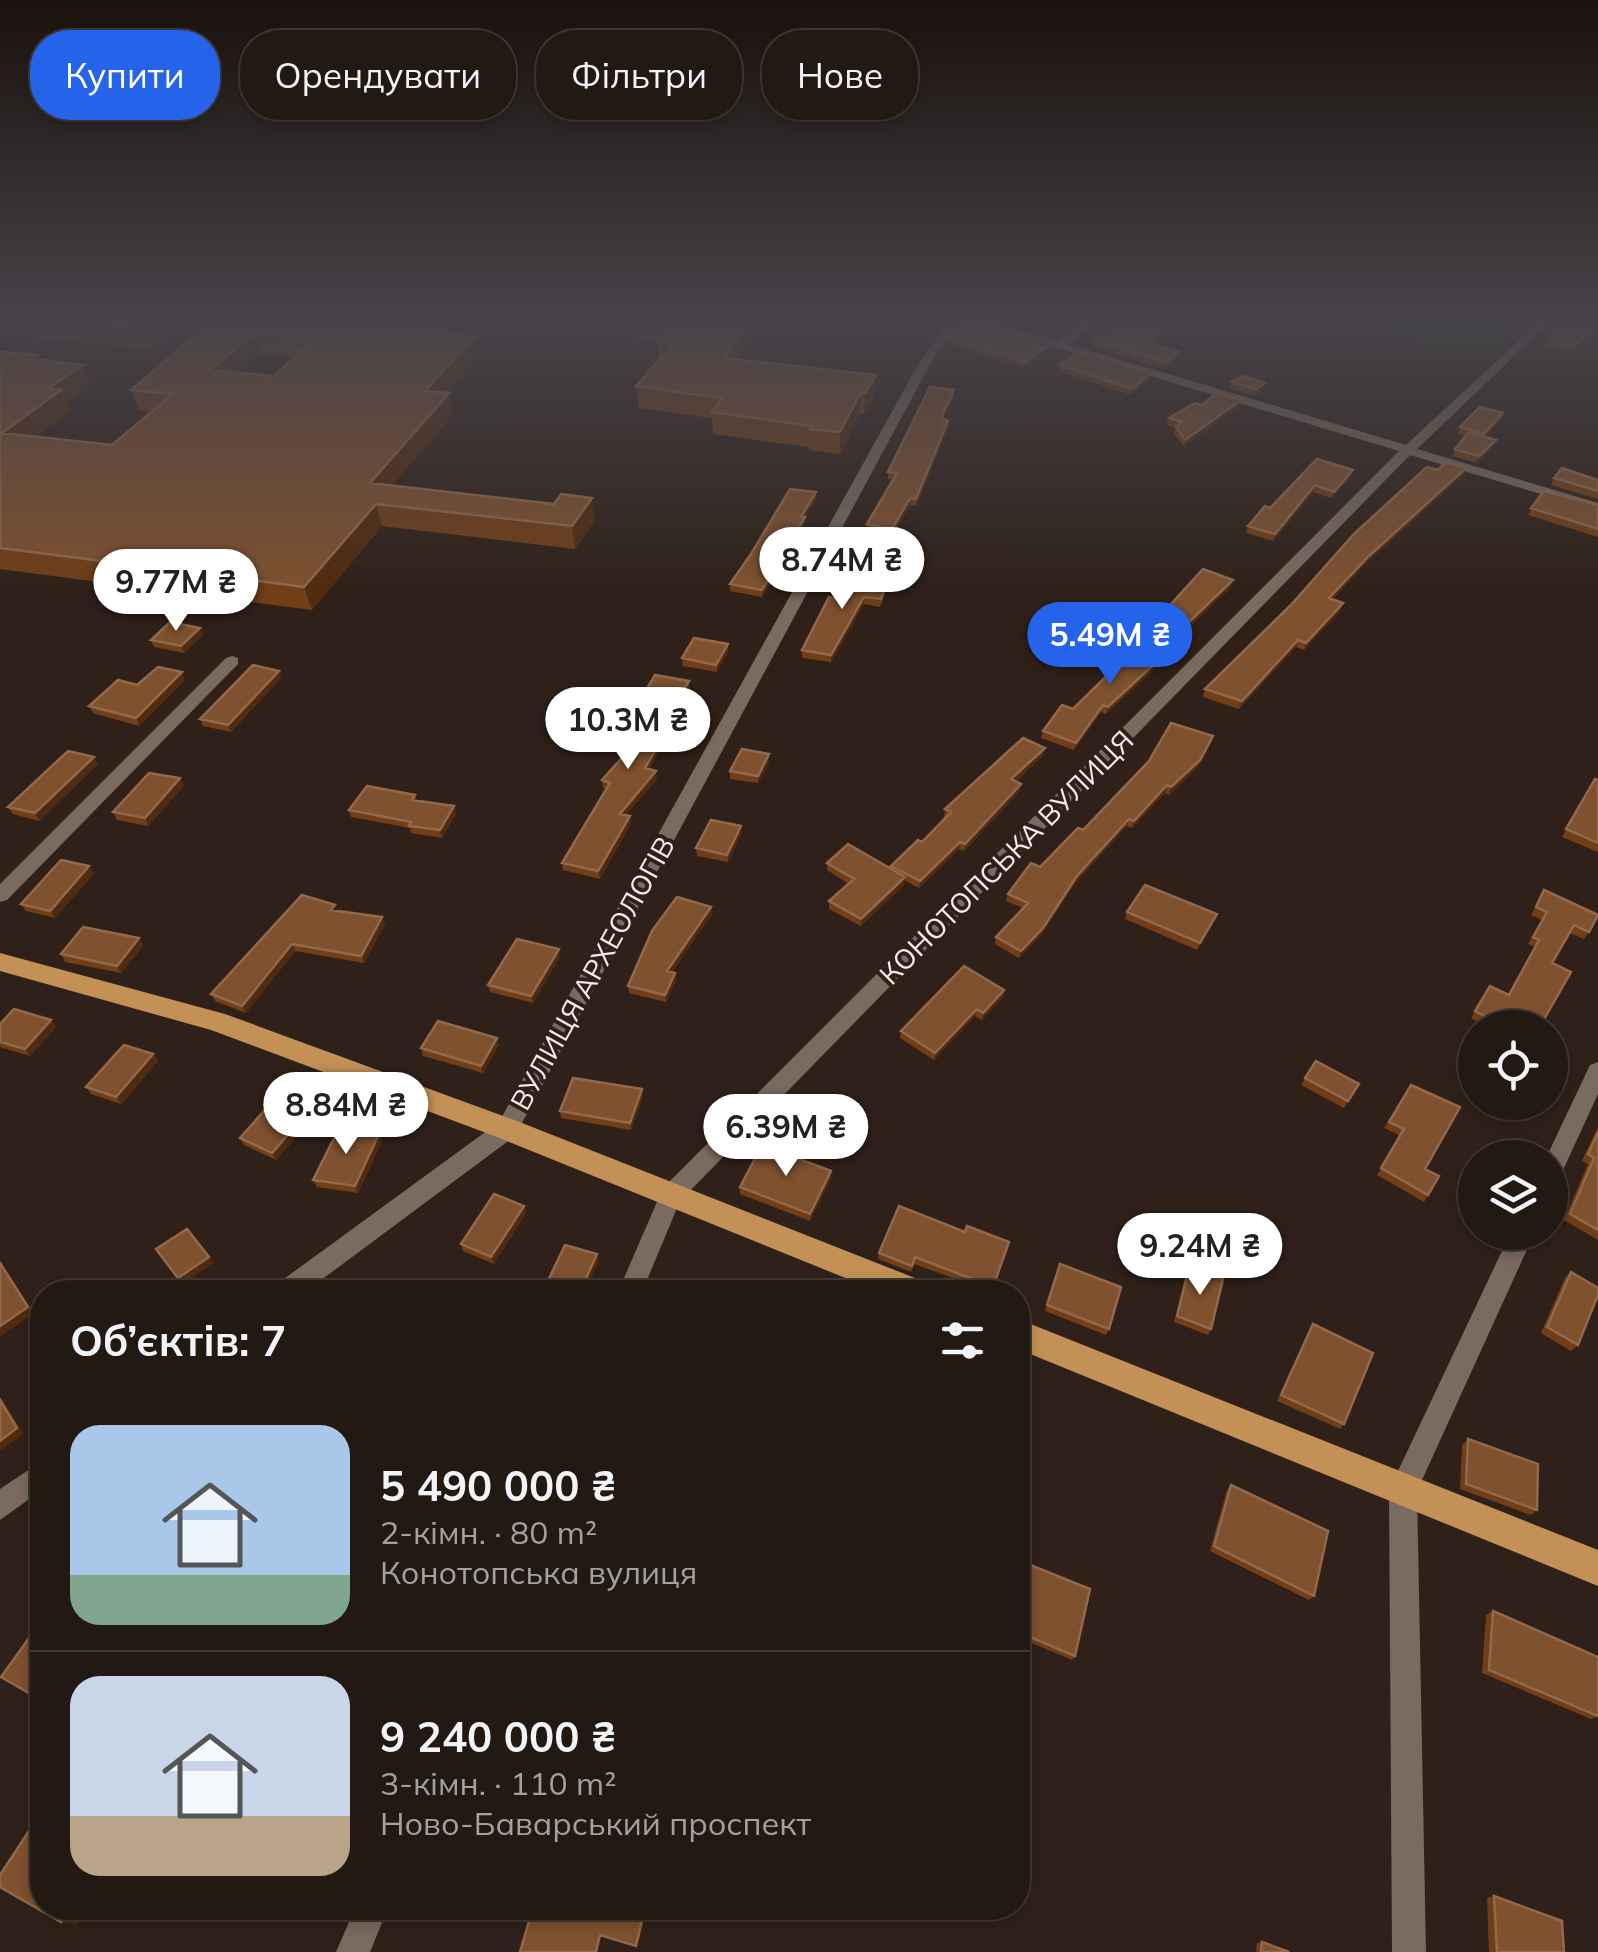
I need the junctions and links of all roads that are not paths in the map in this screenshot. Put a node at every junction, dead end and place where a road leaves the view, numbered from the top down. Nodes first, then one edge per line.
1 (898, 411) edge
2 (1280, 411) edge
3 (1451, 411) edge
4 (1410, 450) junction
5 (1598, 507) edge
6 (232, 661) dead end
7 (0, 896) edge
8 (0, 962) edge
9 (1598, 1070) edge
10 (507, 1128) junction
11 (1566, 1140) edge
12 (671, 1194) junction
13 (1515, 1250) edge
14 (302, 1280) edge
15 (635, 1280) edge
16 (884, 1280) edge
17 (1030, 1339) edge
18 (30, 1483) edge
19 (1404, 1490) junction
20 (0, 1506) edge
21 (1598, 1568) edge
22 (367, 1920) edge
23 (353, 1952) edge
24 (1409, 1952) edge

1 - 10 street, ВУЛИЦЯ АРХЕОЛОГІВ
2 - 4 street
3 - 4 street, КОНОТОПСЬКА ВУЛИЦЯ
4 - 5 street
4 - 12 street, КОНОТОПСЬКА ВУЛИЦЯ
6 - 7 street
8 - 10 main road
9 - 11 street
10 - 12 main road
10 - 14 street, ВУЛИЦЯ АРХЕОЛОГІВ
12 - 15 street, КОНОТОПСЬКА ВУЛИЦЯ
12 - 16 main road
13 - 19 street
17 - 19 main road
18 - 20 street
19 - 21 main road
19 - 24 street
22 - 23 street

